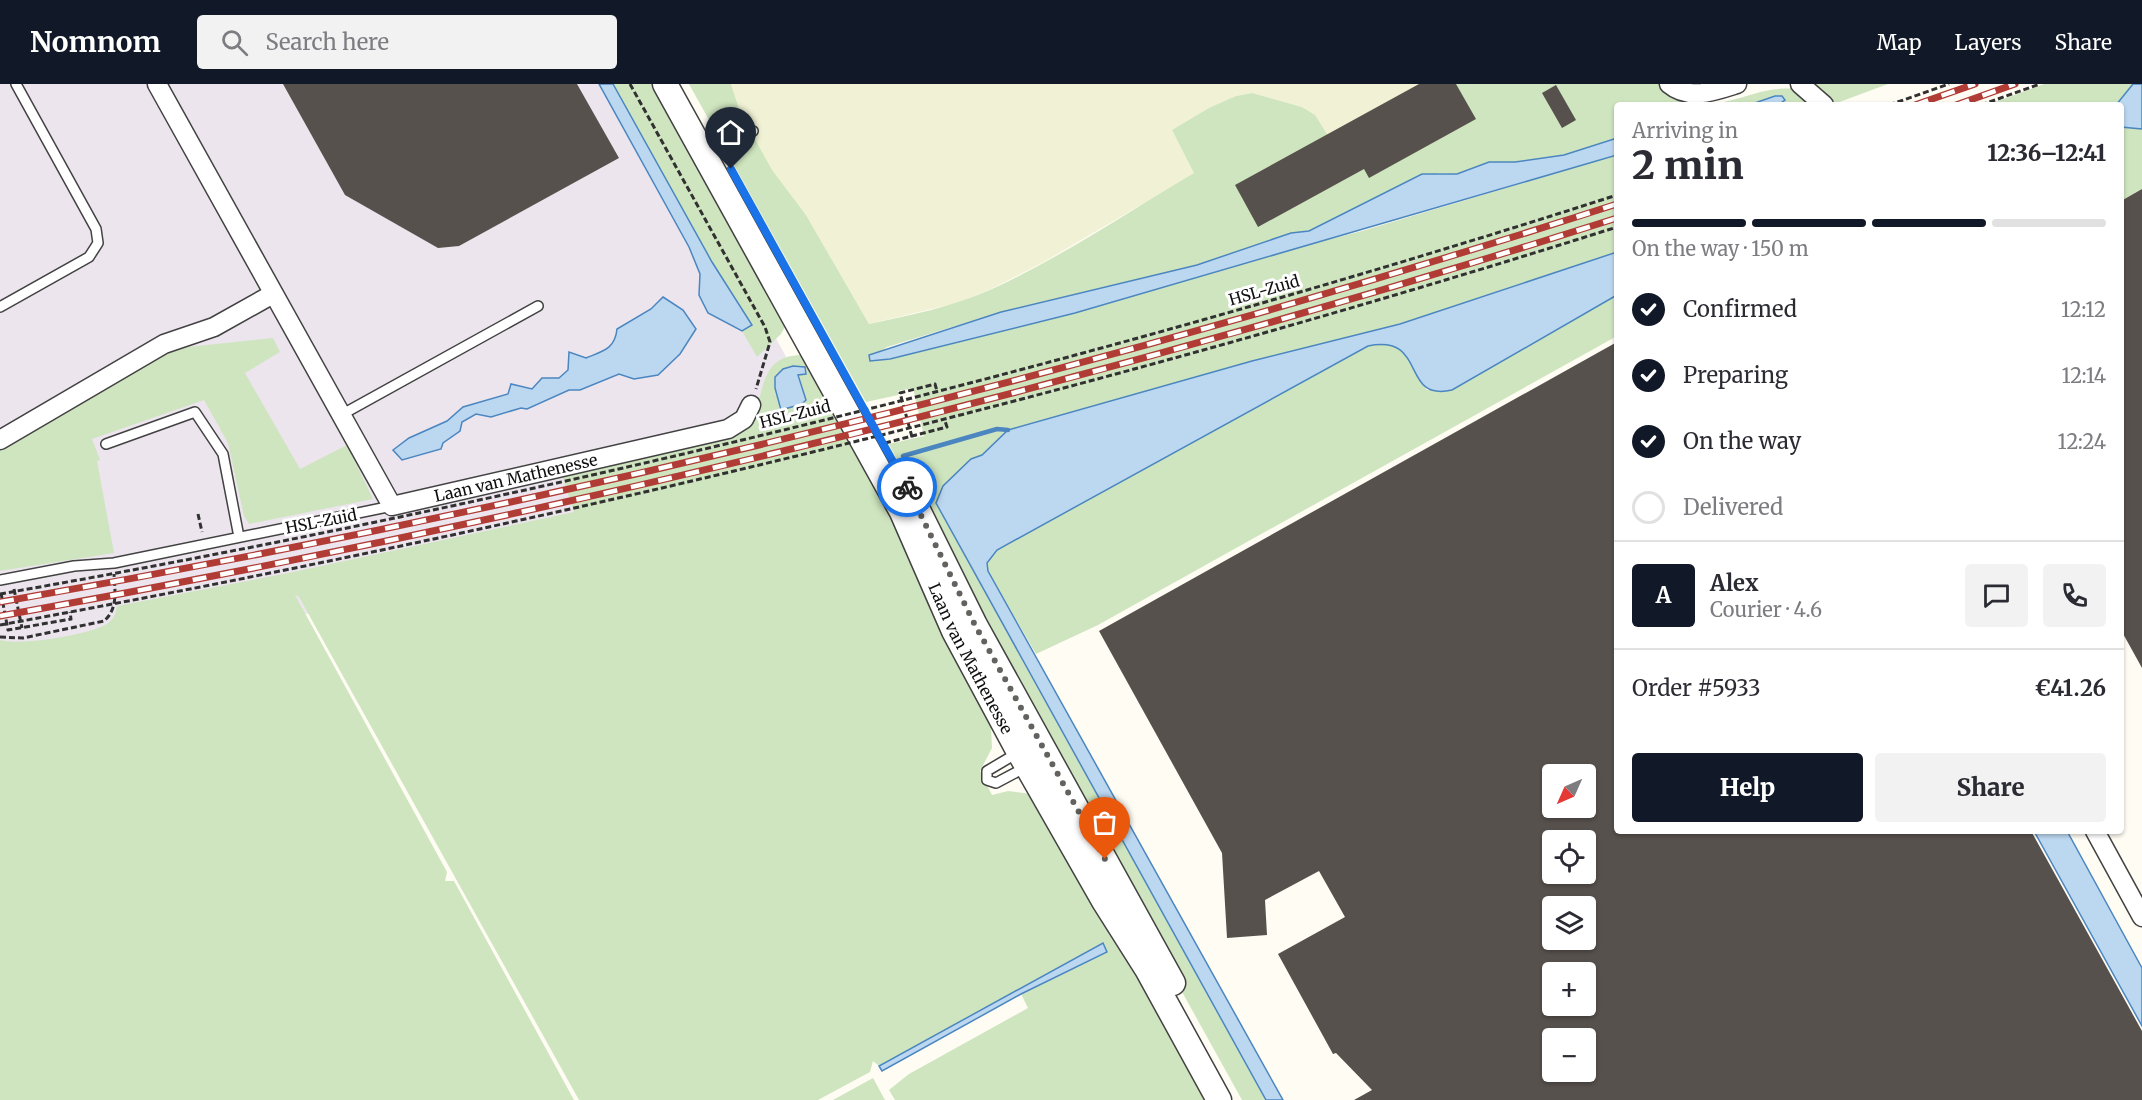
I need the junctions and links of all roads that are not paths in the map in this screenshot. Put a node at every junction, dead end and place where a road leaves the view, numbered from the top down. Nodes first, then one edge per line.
1 (16, 84) edge
2 (157, 84) edge
3 (665, 84) edge
4 (683, 84) edge
5 (1669, 84) edge
6 (1737, 84) edge
7 (1800, 84) edge
8 (1821, 102) edge
9 (753, 130) dead end
10 (713, 153) junction
11 (273, 294) junction
12 (538, 306) dead end
13 (0, 307) edge
14 (751, 405) road end
15 (341, 415) junction
16 (0, 440) edge
17 (106, 444) dead end
18 (392, 506) junction
19 (239, 537) junction
20 (0, 580) edge
21 (1030, 756) junction
22 (2096, 834) edge
23 (2142, 917) edge
24 (1219, 1100) edge
25 (1238, 1100) edge

1 - 13 lane
2 - 11 street
3 - 10 street, Laan van Mathenesse
4 - 10 street, Laan van Mathenesse
5 - 6 street
7 - 8 street
9 - 10 lane
10 - 21 street, Laan van Mathenesse
10 - 21 street, Laan van Mathenesse
11 - 15 street
11 - 16 street
12 - 15 lane
14 - 18 street, Laan van Mathenesse
15 - 18 street
17 - 19 lane
18 - 19 lane
19 - 20 lane
21 - 24 street, Laan van Mathenesse
21 - 25 street
22 - 23 street

